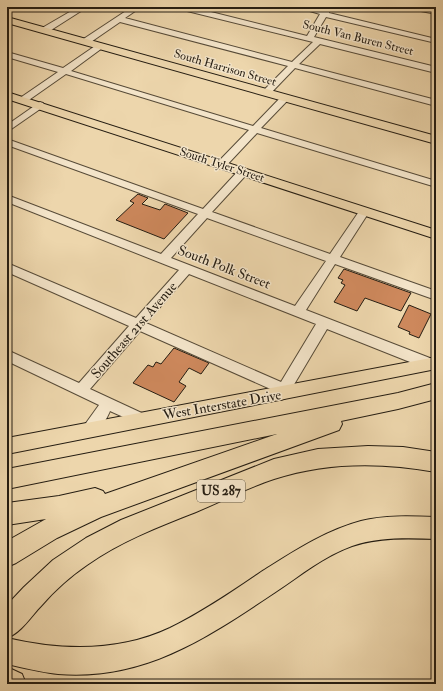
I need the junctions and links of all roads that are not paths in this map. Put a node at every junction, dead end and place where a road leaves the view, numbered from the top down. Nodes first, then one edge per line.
1 (76, 7) edge
2 (137, 7) edge
3 (182, 7) edge
4 (300, 7) edge
5 (414, 7) edge
6 (326, 11) edge
7 (436, 12) edge
8 (119, 19) junction
9 (7, 20) edge
10 (45, 30) junction
11 (314, 40) junction
12 (436, 41) edge
13 (86, 42) junction
14 (101, 46) junction
15 (7, 54) edge
16 (293, 65) junction
17 (436, 70) edge
18 (64, 71) junction
19 (266, 93) junction
20 (7, 94) edge
21 (285, 98) junction
22 (23, 100) junction
23 (436, 103) edge
24 (40, 105) junction
25 (7, 129) edge
26 (255, 129) junction
27 (436, 140) edge
28 (7, 142) edge
29 (221, 164) junction
30 (243, 172) junction
31 (436, 184) edge
32 (7, 198) edge
33 (364, 212) junction
34 (205, 213) junction
35 (436, 235) edge
36 (163, 259) junction
37 (333, 259) junction
38 (7, 267) edge
39 (187, 268) junction
40 (436, 296) edge
41 (298, 312) junction
42 (324, 322) junction
43 (138, 324) junction
44 (7, 355) edge
45 (433, 364) edge
46 (80, 391) junction
47 (283, 391) junction
48 (436, 391) edge
49 (398, 401) junction
50 (106, 404) junction
51 (141, 419) junction
52 (88, 430) junction
53 (7, 446) edge
54 (436, 462) edge
55 (186, 476) junction
56 (7, 479) edge
57 (7, 514) edge
58 (436, 528) edge
59 (7, 555) edge
60 (7, 625) edge
61 (7, 651) edge
62 (7, 681) edge
63 (12, 684) edge

1 - 10 street
2 - 8 street
3 - 11 street, South Van Buren Street
4 - 6 street
5 - 7 street
6 - 11 street
6 - 12 street
8 - 13 street
8 - 16 street
9 - 10 main road, South Harrison Street
10 - 13 main road, South Harrison Street
11 - 16 street
11 - 17 street, South Van Buren Street
13 - 14 main road, South Harrison Street
14 - 18 street
14 - 19 main road, South Harrison Street
15 - 18 street
16 - 19 street
16 - 23 street
18 - 22 street
18 - 26 street
19 - 21 main road, South Harrison Street
20 - 22 main road, South Tyler Street
21 - 26 street
21 - 27 main road, South Harrison Street
22 - 24 main road, South Tyler Street
24 - 25 street
24 - 29 main road, South Tyler Street
26 - 29 street
26 - 31 street
28 - 34 street
29 - 30 main road, South Tyler Street
30 - 33 main road, South Tyler Street
30 - 34 street
32 - 36 street, South Polk Street
33 - 35 main road, South Tyler Street
33 - 37 street
34 - 36 street
34 - 37 street
36 - 39 street, South Polk Street
37 - 40 street
37 - 41 street
38 - 43 street
39 - 41 street, South Polk Street
39 - 43 street, Southeast 21st Avenue
41 - 42 street, South Polk Street
42 - 45 street, South Polk Street
42 - 47 street
43 - 46 street, Southeast 21st Avenue
43 - 47 street
44 - 46 street
45 - 47 main road, West Interstate Drive
46 - 50 street
47 - 51 main road, West Interstate Drive
48 - 49 highway
49 - 55 highway
49 - 56 highway
50 - 51 street
50 - 52 street
51 - 52 main road, West Interstate Drive
52 - 53 main road, West Interstate Drive
54 - 60 highway, US 287
55 - 57 highway
55 - 59 highway
58 - 61 highway
62 - 63 highway

